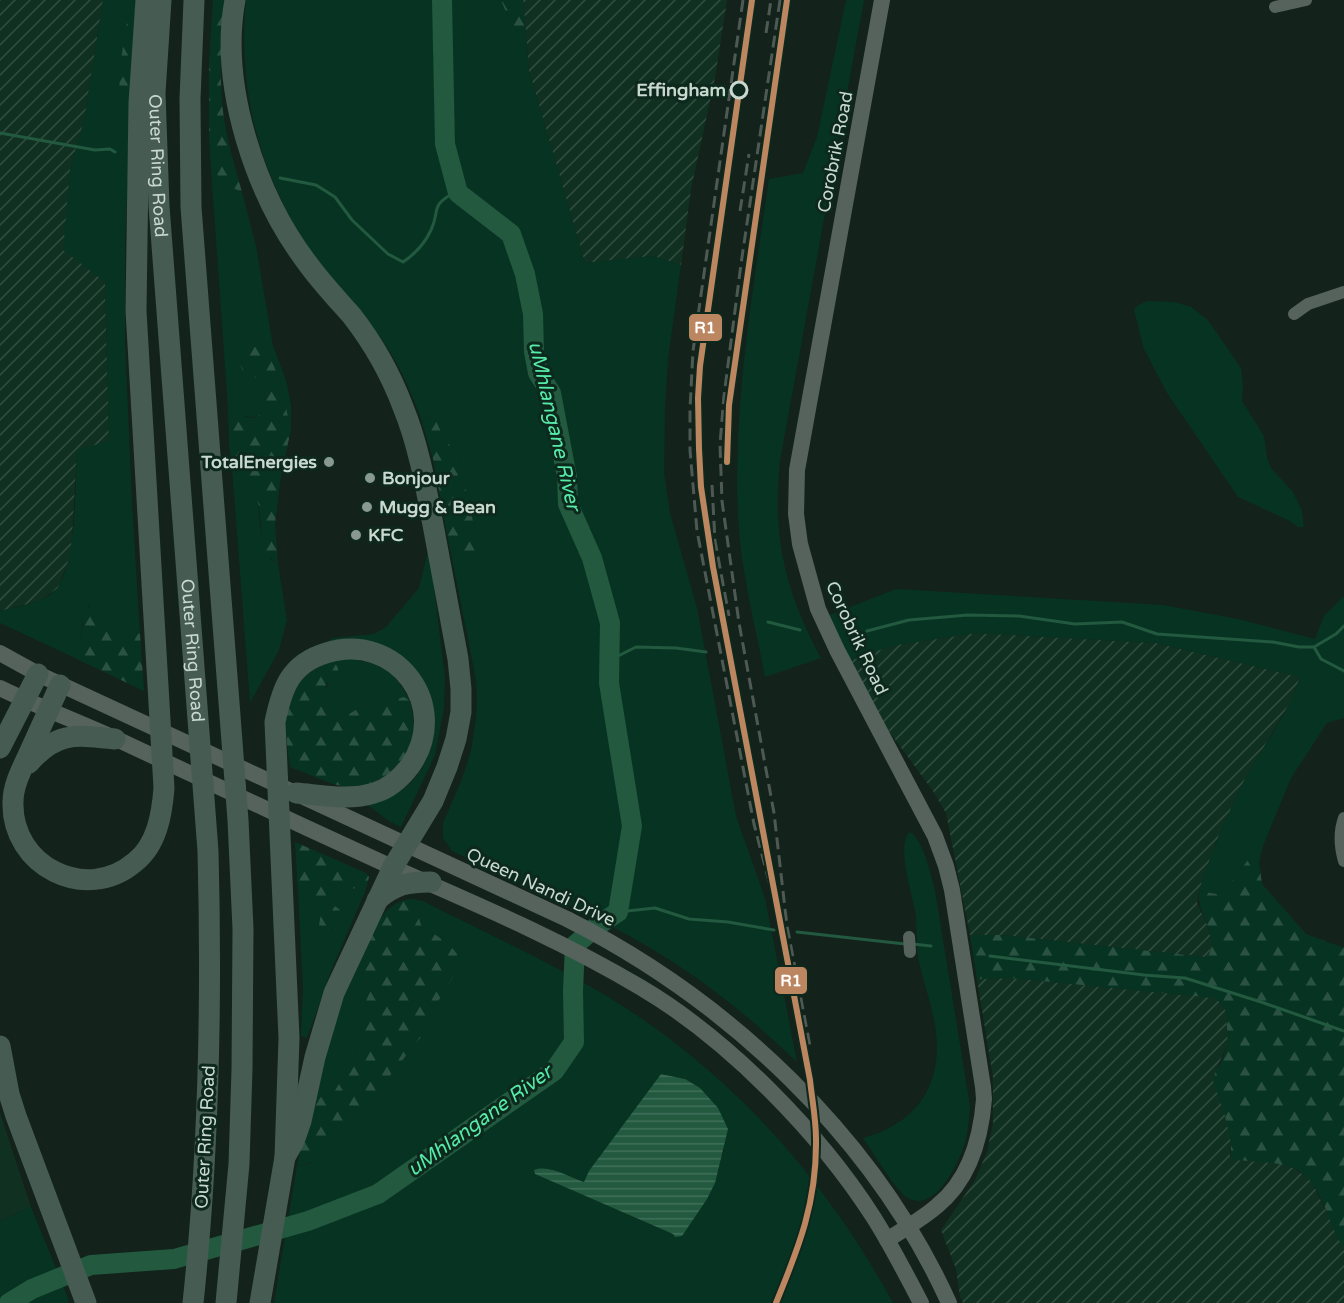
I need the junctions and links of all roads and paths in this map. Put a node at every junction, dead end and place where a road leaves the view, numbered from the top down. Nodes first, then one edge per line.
1 (146, 0) edge
2 (161, 0) edge
3 (195, 0) edge
4 (235, 0) edge
5 (882, 0) edge
6 (1306, 0) edge
7 (1275, 7) dead end
8 (1344, 292) edge
9 (1293, 314) dead end
10 (0, 653) edge
11 (38, 674) junction
12 (60, 685) junction
13 (0, 688) edge
14 (24, 699) junction
15 (48, 710) junction
16 (119, 740) junction
17 (0, 747) edge
18 (21, 771) junction
19 (293, 791) junction
20 (1344, 818) edge
21 (407, 845) junction
22 (1344, 861) edge
23 (393, 867) junction
24 (431, 882) junction
25 (377, 900) junction
26 (909, 937) dead end
27 (910, 952) dead end
28 (0, 1046) edge
29 (284, 1164) junction
30 (909, 1226) junction
31 (887, 1240) junction
32 (193, 1298) edge
33 (86, 1303) edge
34 (225, 1303) edge
35 (260, 1303) edge
36 (921, 1303) edge
37 (949, 1303) edge

1 - 18 highway
2 - 32 highway, Outer Ring Road
3 - 34 highway, Outer Ring Road
4 - 21 highway
5 - 30 main road, Corobrik Road
6 - 7 street
8 - 9 street
10 - 11 main road, Queen Nandi Drive
11 - 12 main road, Queen Nandi Drive
11 - 14 highway
12 - 15 highway
12 - 19 main road, Queen Nandi Drive
13 - 14 main road
14 - 15 main road
14 - 17 highway
15 - 16 main road
15 - 18 highway
16 - 18 highway
16 - 23 main road
19 - 21 main road, Queen Nandi Drive
19 - 29 highway
20 - 22 street
21 - 23 highway
21 - 30 main road, Queen Nandi Drive
23 - 24 main road
23 - 25 highway
24 - 25 highway
24 - 31 main road
25 - 29 highway
26 - 27 street
28 - 33 highway
29 - 35 highway
30 - 31 main road, Corobrik Road
30 - 37 main road, Queen Nandi Drive
31 - 36 main road

